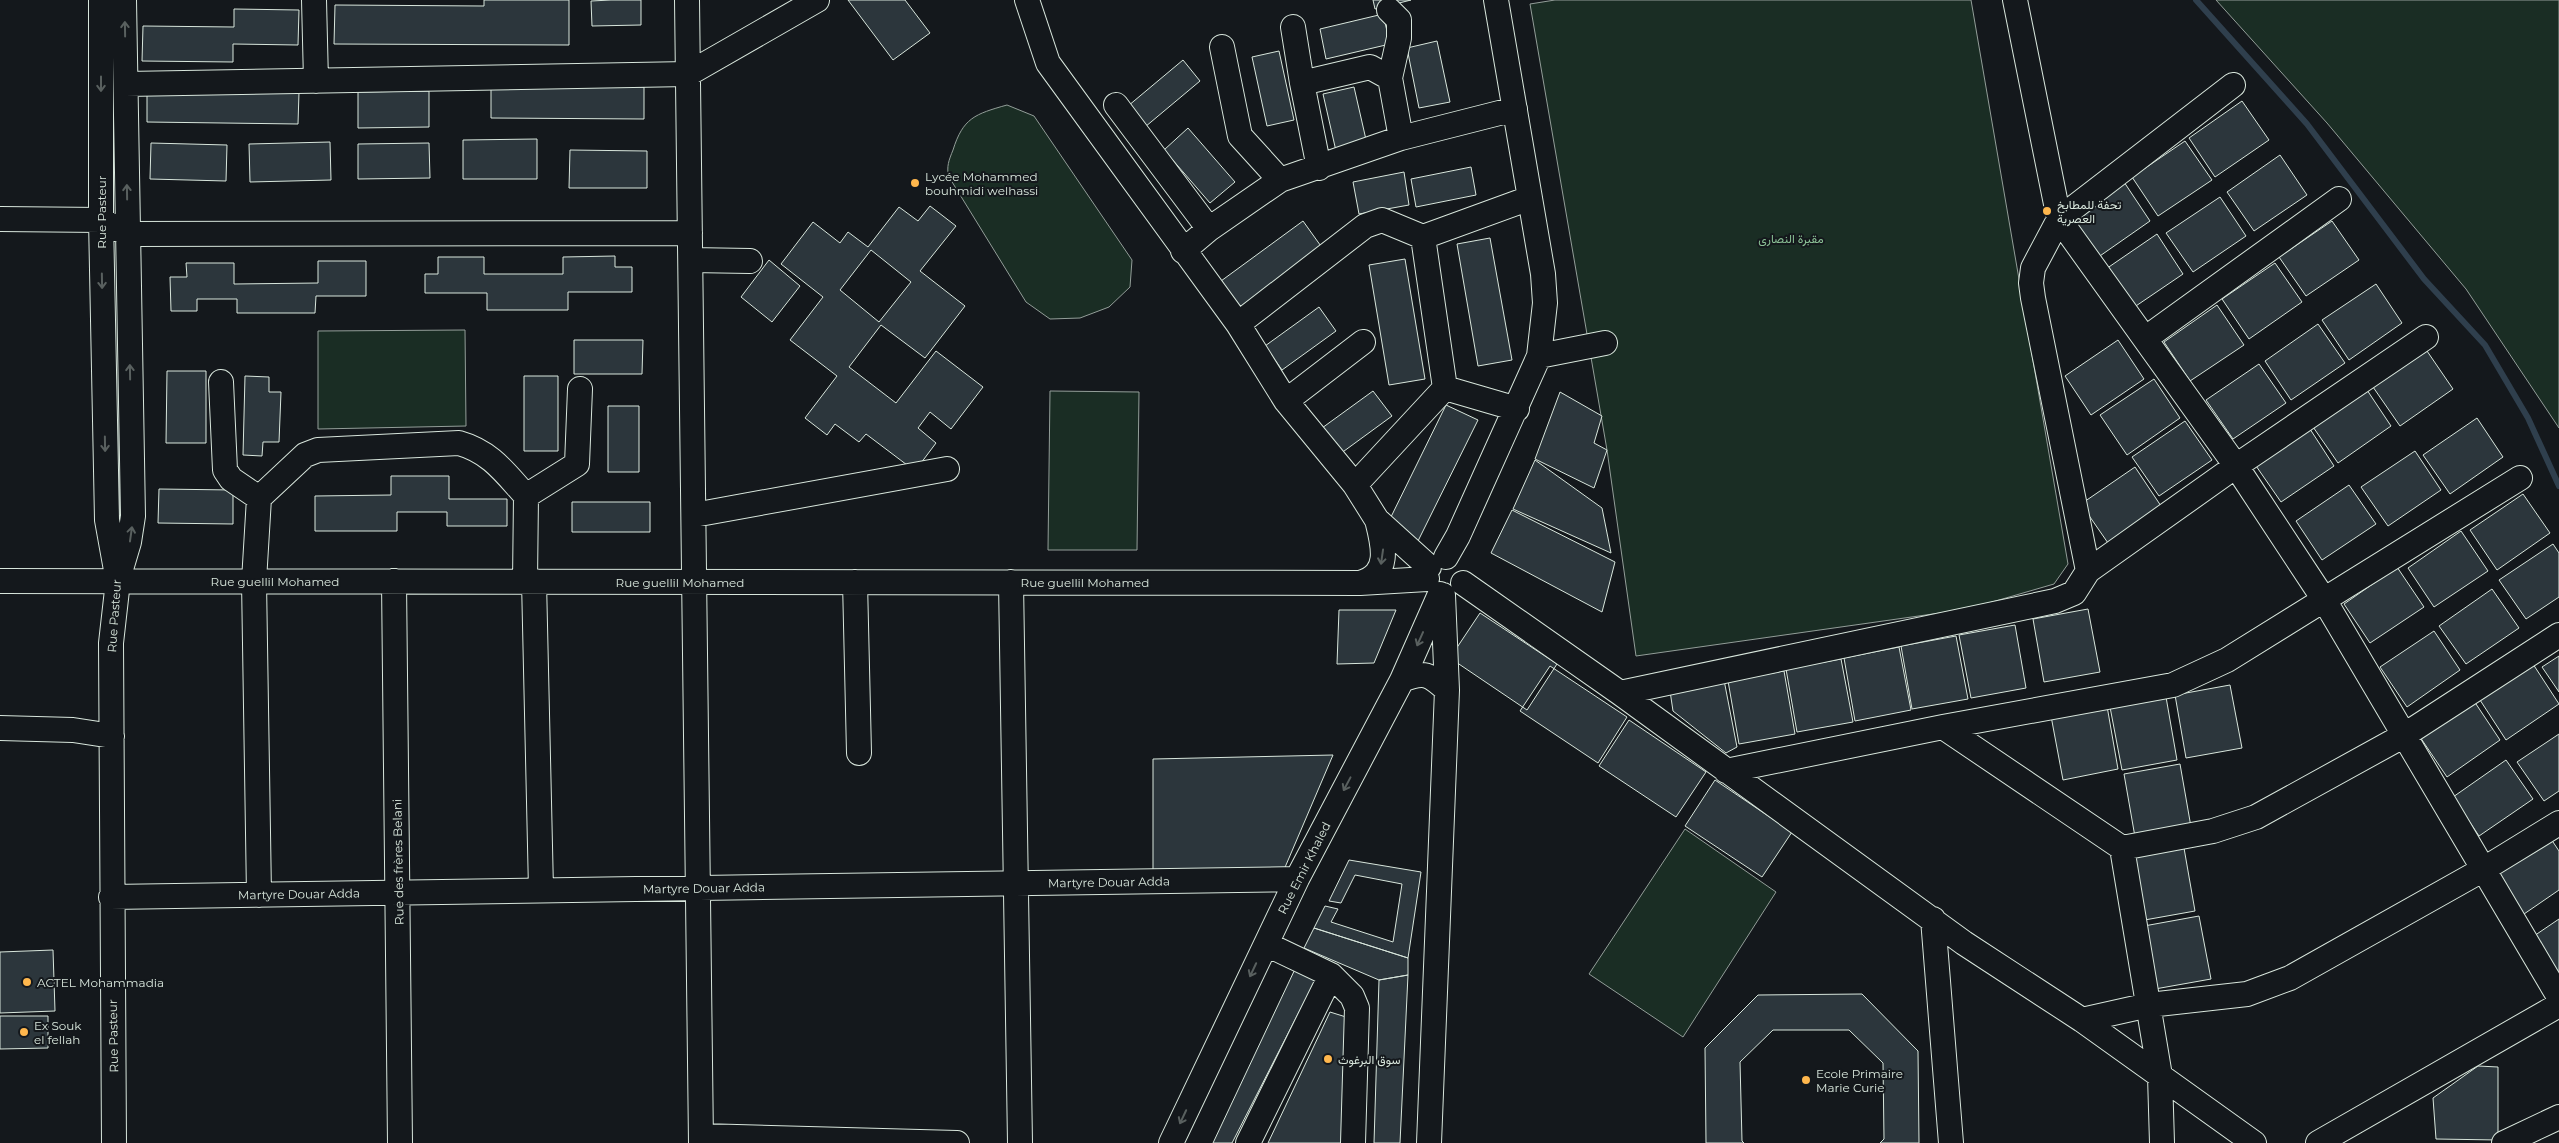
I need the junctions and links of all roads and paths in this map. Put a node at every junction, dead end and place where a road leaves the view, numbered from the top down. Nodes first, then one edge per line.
1 (101, 0) edge
2 (124, 0) edge
3 (314, 0) edge
4 (687, 0) edge
5 (817, 0) edge
6 (1027, 0) edge
7 (1496, 0) edge
8 (2015, 0) edge
9 (1388, 10) dead end
10 (1293, 27) dead end
11 (1222, 47) dead end
12 (688, 74) junction
13 (1390, 78) junction
14 (316, 81) junction
15 (1302, 83) junction
16 (126, 84) junction
17 (2233, 85) dead end
18 (1116, 105) dead end
19 (1516, 109) junction
20 (1401, 138) junction
21 (1319, 168) junction
22 (1280, 180) junction
23 (1530, 198) junction
24 (2339, 198) dead end
25 (0, 219) edge
26 (2059, 219) junction
27 (100, 220) junction
28 (1209, 229) junction
29 (690, 233) junction
30 (128, 234) junction
31 (1423, 237) junction
32 (1183, 251) junction
33 (691, 260) junction
34 (750, 261) dead end
35 (1238, 324) junction
36 (2146, 338) junction
37 (2426, 338) dead end
38 (1363, 342) dead end
39 (1605, 342) dead end
40 (1539, 356) junction
41 (221, 382) dead end
42 (1446, 388) junction
43 (580, 389) dead end
44 (1286, 401) junction
45 (1517, 409) junction
46 (2236, 466) junction
47 (947, 469) dead end
48 (2520, 478) dead end
49 (1355, 485) junction
50 (526, 496) junction
51 (259, 498) junction
52 (694, 515) junction
53 (1377, 520) junction
54 (2088, 571) junction
55 (1437, 578) junction
56 (0, 581) edge
57 (118, 581) junction
58 (254, 581) junction
59 (394, 581) junction
60 (529, 581) junction
61 (695, 582) junction
62 (855, 582) junction
63 (1011, 582) junction
64 (1360, 583) junction
65 (1464, 583) junction
66 (2323, 598) junction
67 (2559, 635) edge
68 (1402, 680) junction
69 (1447, 690) junction
70 (1620, 693) junction
71 (1943, 727) junction
72 (0, 728) edge
73 (112, 736) junction
74 (2403, 736) junction
75 (859, 753) dead end
76 (1726, 771) junction
77 (2559, 823) edge
78 (2122, 848) junction
79 (2484, 869) junction
80 (1297, 879) junction
81 (1015, 883) junction
82 (698, 888) junction
83 (541, 890) junction
84 (398, 893) junction
85 (259, 895) junction
86 (111, 897) junction
87 (1933, 918) junction
88 (1266, 944) junction
89 (1331, 975) junction
90 (2559, 997) edge
91 (2559, 1004) edge
92 (2149, 1005) junction
93 (2082, 1020) junction
94 (2160, 1076) junction
95 (2559, 1117) edge
96 (701, 1139) edge
97 (114, 1143) edge
98 (400, 1143) edge
99 (957, 1143) edge
100 (1020, 1143) edge
101 (1171, 1143) edge
102 (1248, 1143) edge
103 (1353, 1143) edge
104 (1429, 1143) edge
105 (1952, 1143) edge
106 (2162, 1143) edge
107 (2254, 1143) edge
108 (2318, 1143) edge
109 (2504, 1143) edge

1 -> 27 street, Rue Pasteur
16 -> 2 street
3 - 14 street
4 - 12 street
5 - 12 street
6 - 32 street
7 - 19 street, Rue Emir Khaled
8 - 26 street
9 - 13 street
10 - 15 street
11 - 22 street
12 - 14 street
12 - 29 street
13 - 15 street
13 - 20 street
14 - 16 street
15 - 21 street
30 -> 16 street
17 - 26 street
18 - 28 street
19 - 20 street
19 - 23 street, Rue Emir Khaled
20 - 21 street
21 - 22 street
22 - 28 street
23 - 31 street
23 - 40 street, Rue Emir Khaled
24 - 36 street
25 - 27 street
26 - 36 street
26 - 54 street
27 - 30 street
27 -> 57 street, Rue Pasteur
28 - 32 street
29 - 30 street
29 - 33 street
57 -> 30 street
31 - 35 street
31 - 42 street
32 - 35 street
33 - 34 street
33 - 52 street
35 - 44 street
36 - 46 street
37 - 46 street
38 - 44 street
39 - 40 street
40 - 45 street, Rue Emir Khaled
41 - 51 street
42 - 45 street
42 - 49 street
43 - 50 street
44 - 49 street
45 - 55 street, Rue Emir Khaled
46 - 54 street
46 - 66 street
47 - 52 street
48 - 66 street
49 - 53 street
50 - 51 street
50 - 60 street
51 - 58 street
52 - 61 street
53 - 55 street
53 -> 64 street
54 - 70 street
55 - 64 street, Rue guellil Mohamed
55 - 65 street
55 - 65 street
55 -> 68 street, Rue Emir Khaled
55 - 69 street
56 - 57 street, Rue guellil Mohamed
57 - 58 street, Rue guellil Mohamed
57 - 73 street, Rue Pasteur
58 - 59 street, Rue guellil Mohamed
58 - 85 street
59 - 60 street, Rue guellil Mohamed
59 - 84 street, Rue des frères Belani
60 - 61 street, Rue guellil Mohamed
60 - 83 street
61 - 62 street, Rue guellil Mohamed
61 - 82 street
62 - 63 street, Rue guellil Mohamed
62 - 75 street
63 - 64 street, Rue guellil Mohamed
63 - 81 street
65 - 70 street
66 - 71 street
66 - 74 street
67 - 74 street
68 - 69 street
68 -> 80 street, Rue Emir Khaled
69 - 104 street
70 - 76 street
71 - 76 street
71 - 78 street
72 - 73 street
73 - 86 street, Rue Pasteur
74 - 78 street
74 - 79 street
76 - 87 street
77 - 79 street
78 - 92 street
79 - 90 street
79 - 92 street
80 - 81 street, Martyre Douar Adda
80 - 88 street, Rue Emir Khaled
81 - 82 street, Martyre Douar Adda
81 - 100 street
82 - 83 street, Martyre Douar Adda
82 - 96 street
83 - 84 street, Martyre Douar Adda
84 - 85 street, Martyre Douar Adda
84 - 98 street, Rue des frères Belani
85 - 86 street, Martyre Douar Adda
86 - 97 street, Rue Pasteur
87 - 93 street
87 - 105 street
88 - 89 street
88 -> 101 street, Rue Emir Khaled
89 - 102 street
89 - 103 street
91 - 108 street
92 - 93 street
92 - 94 street
93 - 94 street
94 - 106 street
94 - 107 street
95 - 109 street
96 - 99 street

